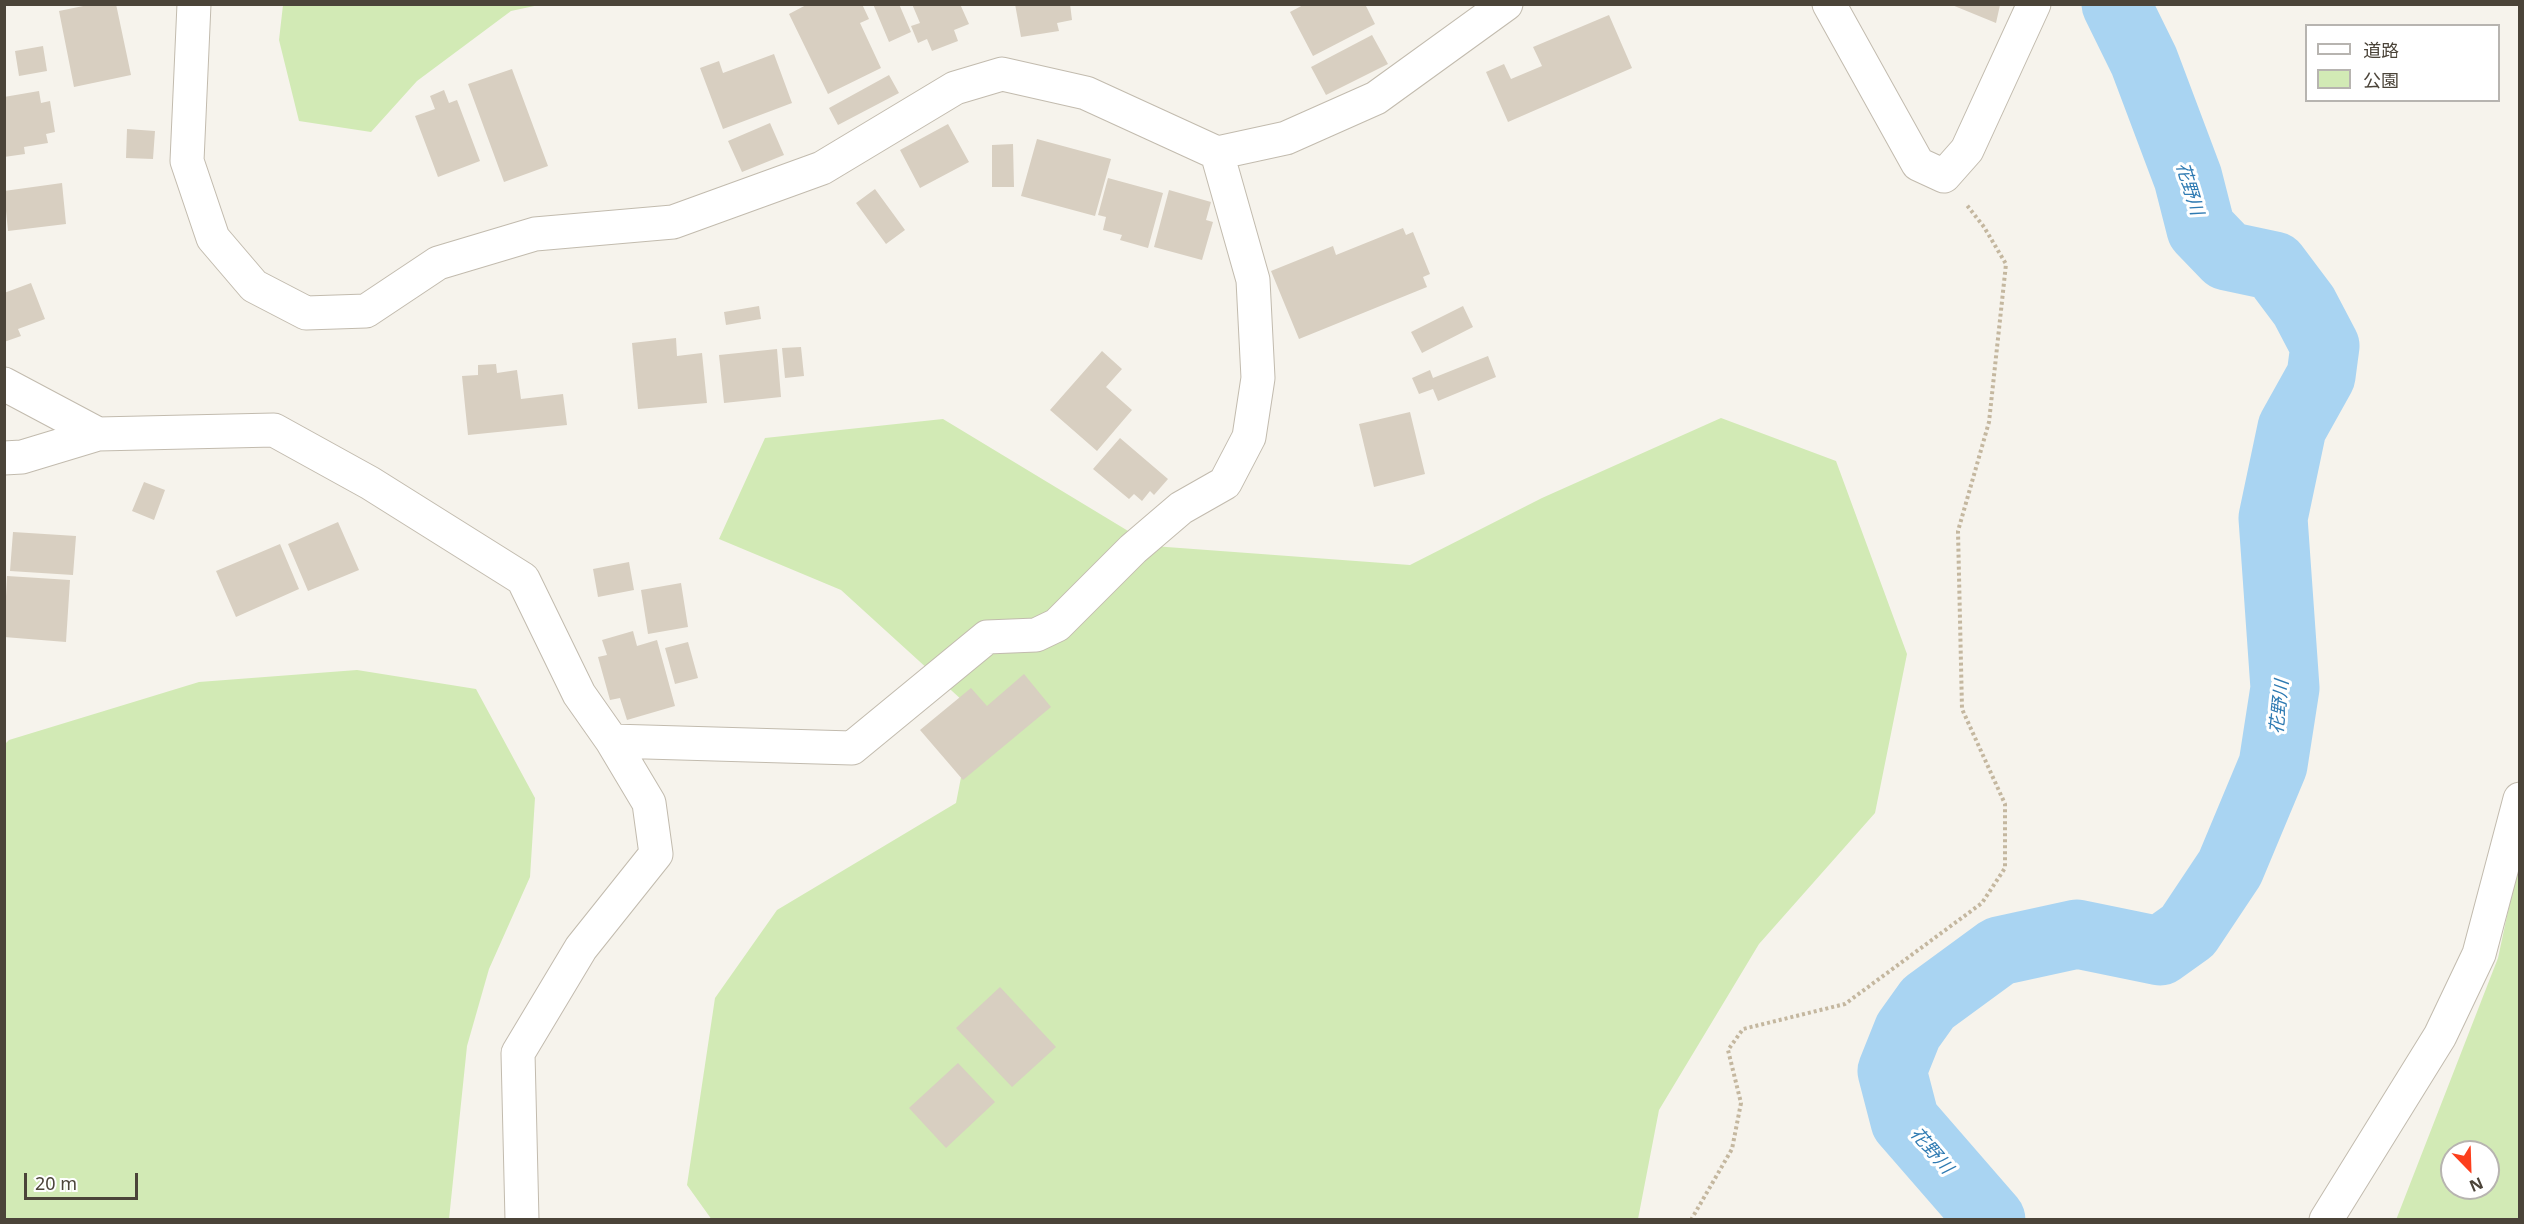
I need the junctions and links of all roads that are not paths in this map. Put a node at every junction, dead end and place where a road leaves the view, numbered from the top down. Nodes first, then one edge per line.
1 (194, 4) edge
2 (1506, 4) edge
3 (1829, 4) edge
4 (2034, 4) edge
5 (1217, 153) junction
6 (4, 384) edge
7 (98, 434) junction
8 (4, 458) edge
9 (612, 741) junction
10 (2520, 799) edge
11 (522, 1220) edge
12 (2326, 1220) edge

1 - 5 street
2 - 5 street
3 - 4 street
5 - 9 street
6 - 7 street
7 - 8 street
7 - 9 street
9 - 11 street
10 - 12 street

